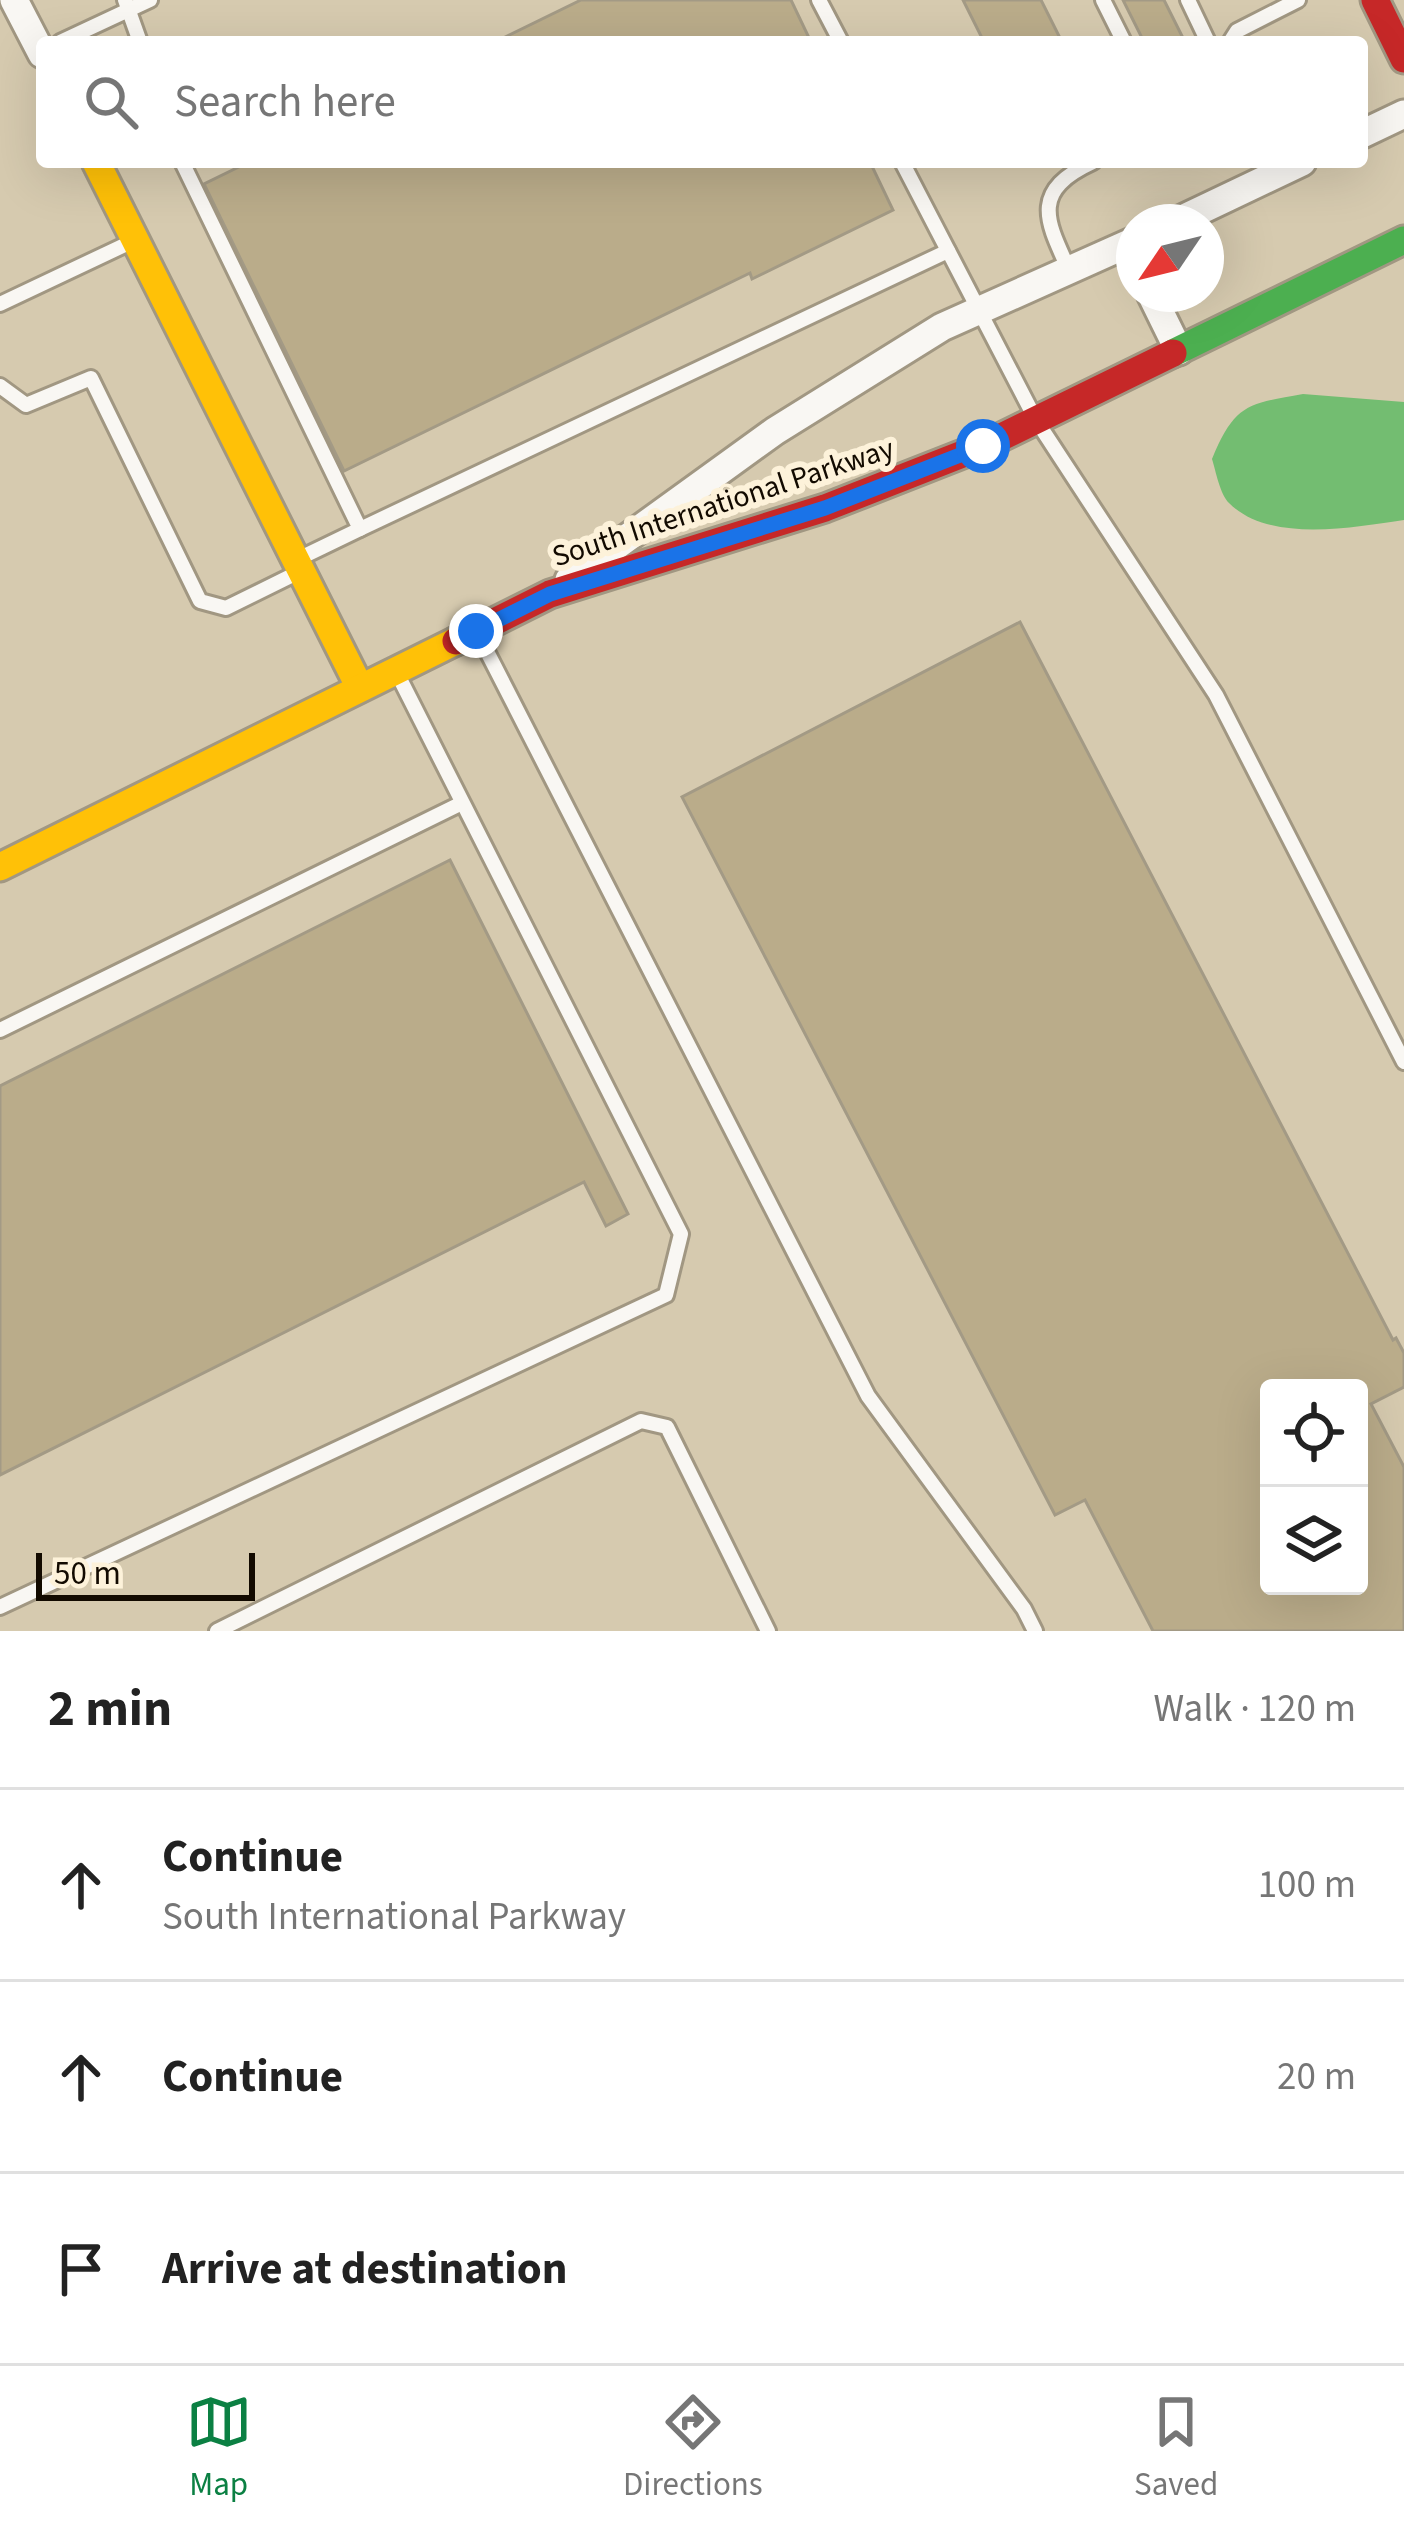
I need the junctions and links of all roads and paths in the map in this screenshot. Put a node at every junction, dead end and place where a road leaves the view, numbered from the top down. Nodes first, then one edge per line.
1 (14, 0) edge
2 (150, 0) edge
3 (819, 0) edge
4 (1103, 0) edge
5 (1188, 0) edge
6 (1298, 0) edge
7 (1375, 0) edge
8 (128, 5) edge
9 (71, 36) edge
10 (138, 36) edge
11 (838, 36) edge
12 (1121, 36) edge
13 (1205, 36) edge
14 (1234, 36) edge
15 (36, 41) edge
16 (1404, 59) edge
17 (1404, 113) edge
18 (1368, 131) edge
19 (99, 168) edge
20 (185, 168) edge
21 (905, 168) edge
22 (1081, 168) edge
23 (1289, 168) edge
24 (1214, 204) edge
25 (136, 240) junction
26 (1404, 240) edge
27 (948, 251) junction
28 (1116, 253) edge
29 (1070, 270) junction
30 (0, 304) edge
31 (978, 310) junction
32 (1159, 312) edge
33 (1179, 351) junction
34 (0, 386) edge
35 (1036, 420) junction
36 (360, 529) junction
37 (298, 566) junction
38 (550, 594) junction
39 (476, 631) junction
40 (396, 670) junction
41 (360, 688) junction
42 (462, 803) junction
43 (0, 867) edge
44 (0, 1030) edge
45 (1404, 1062) edge
46 (0, 1607) edge
47 (217, 1631) edge
48 (768, 1631) edge
49 (1035, 1631) edge

1 - 15 street
2 - 8 lane
3 - 11 lane
4 - 12 lane
5 - 13 lane
6 - 14 lane
7 - 16 street
8 - 9 lane
8 - 10 lane
17 - 18 street
19 - 25 street
20 - 36 lane
21 - 27 lane
22 - 29 lane
23 - 24 street
25 - 30 lane
25 - 37 street
26 - 33 street, South International Parkway
27 - 31 lane
27 - 36 lane
28 - 29 street, South International Parkway
29 - 31 street, South International Parkway
31 - 35 lane
31 - 38 street, South International Parkway
32 - 33 street
33 - 35 street, South International Parkway
34 - 37 lane
35 - 38 street, South International Parkway
35 - 45 lane
36 - 37 lane
37 - 41 street
38 - 39 street
39 - 40 street
39 - 49 lane
40 - 41 street
40 - 42 lane
41 - 43 street
42 - 44 lane
42 - 46 lane
47 - 48 lane

